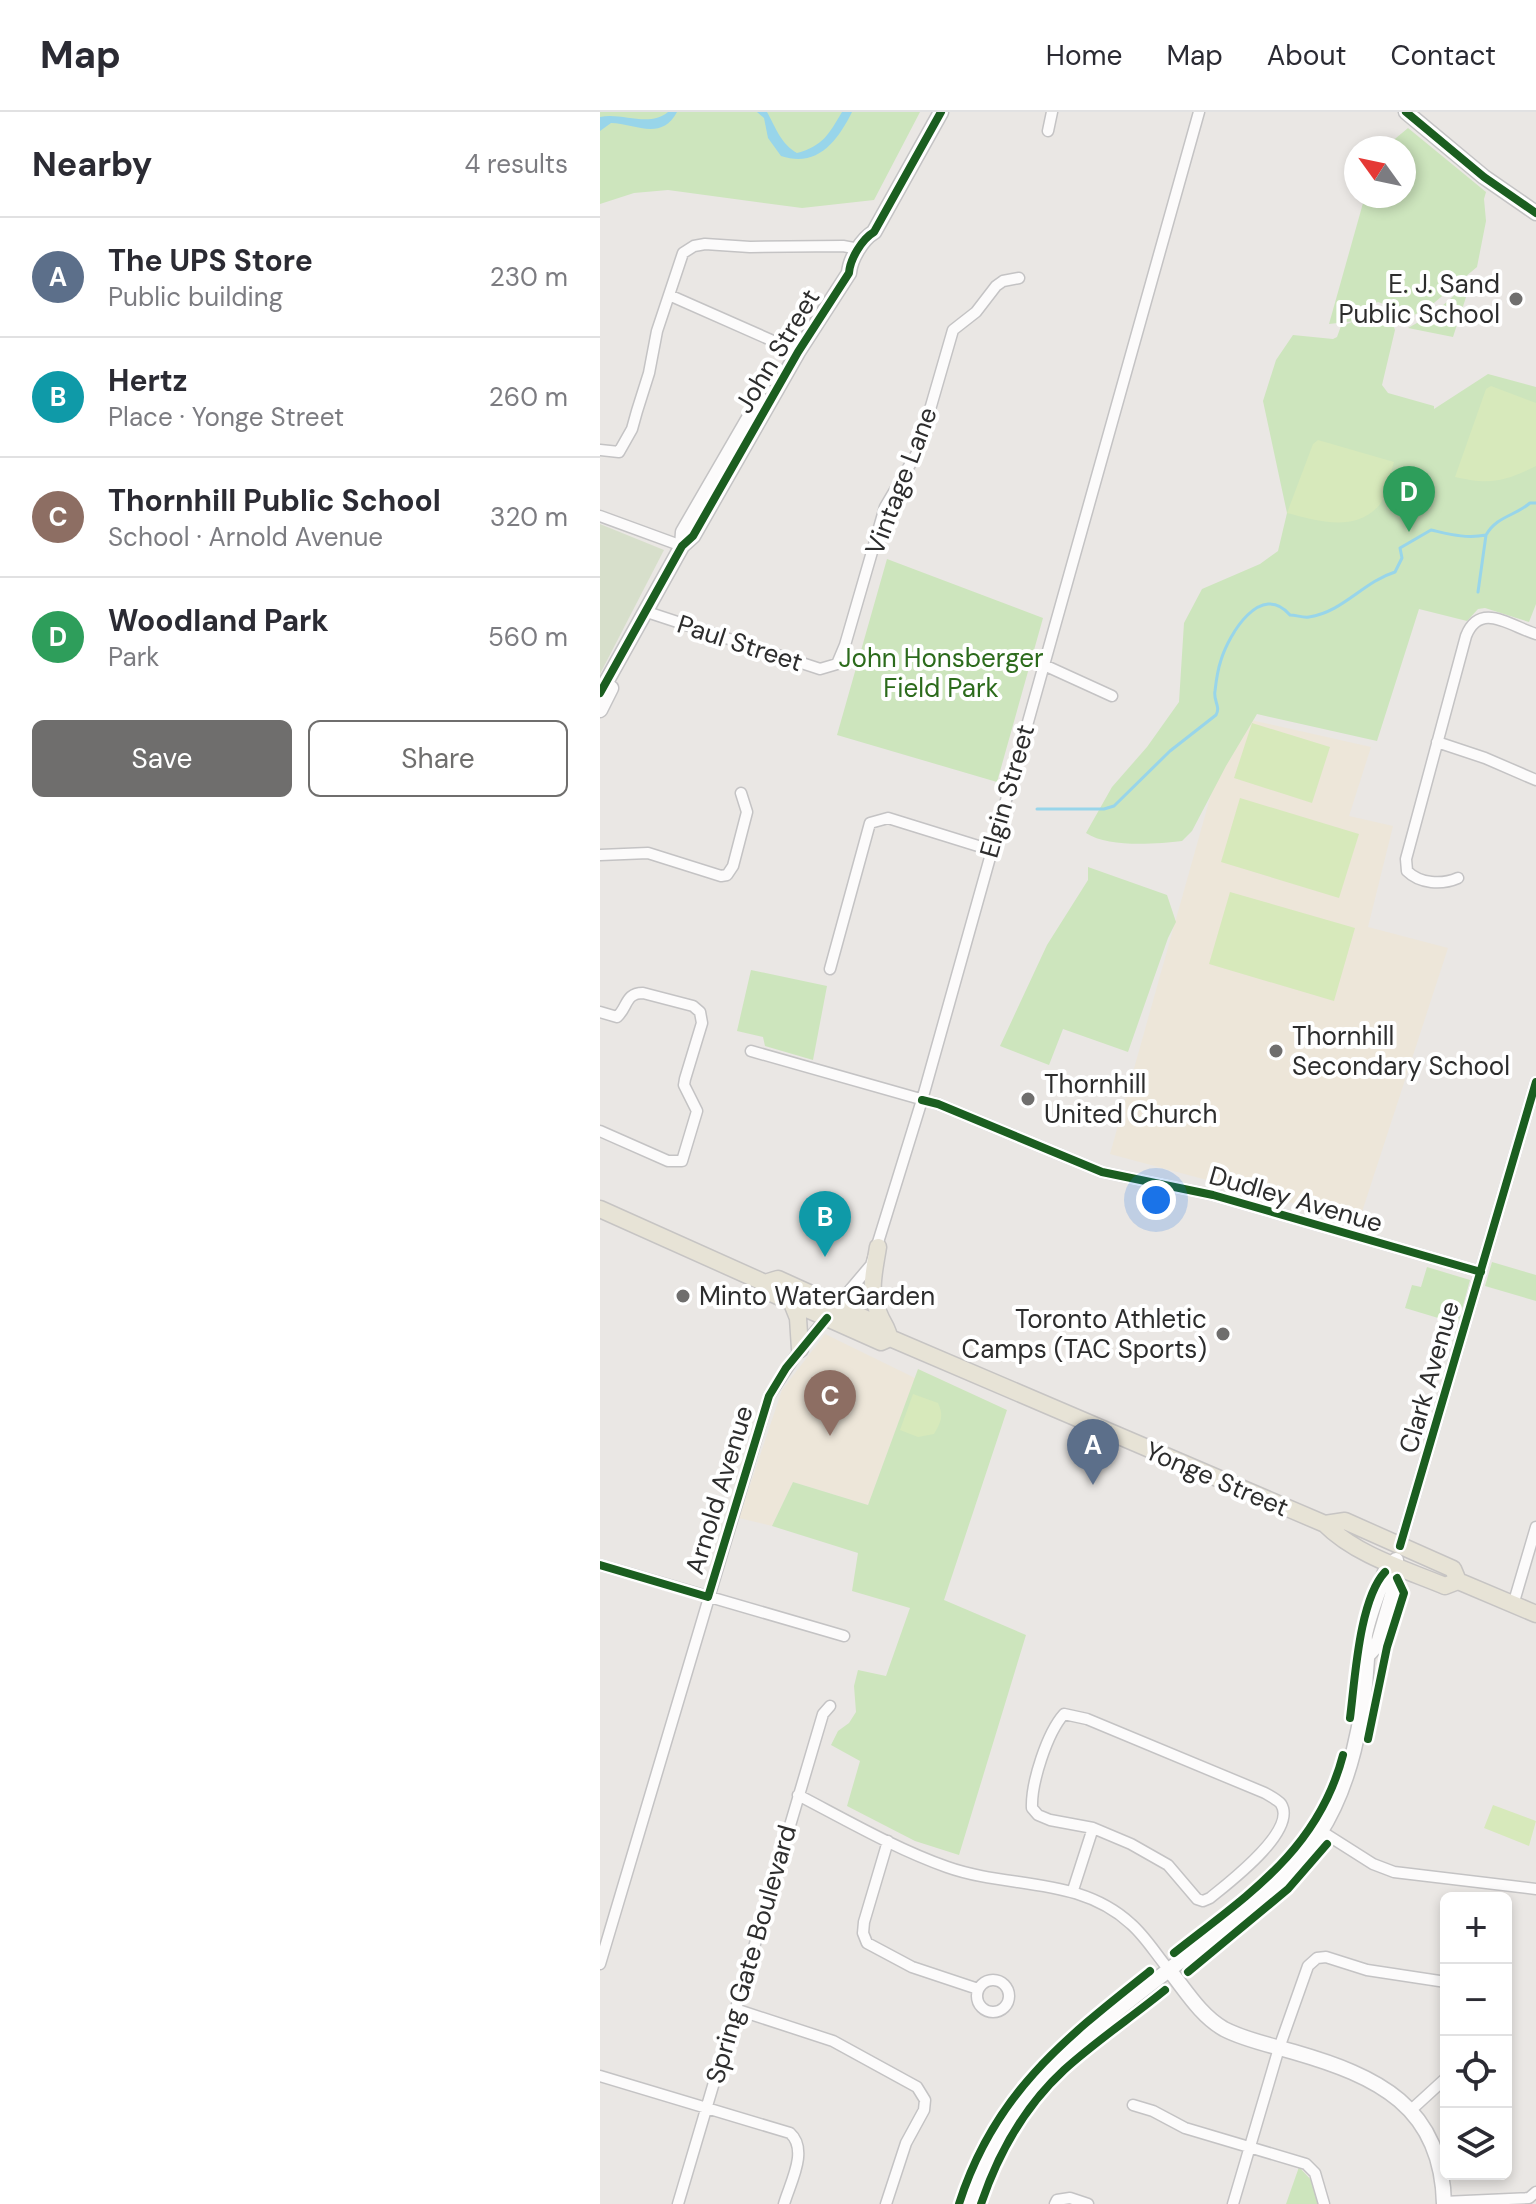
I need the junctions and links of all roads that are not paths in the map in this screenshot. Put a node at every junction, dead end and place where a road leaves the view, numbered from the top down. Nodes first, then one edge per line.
1 (931, 112) edge
2 (941, 112) edge
3 (1052, 112) edge
4 (1199, 112) edge
5 (1406, 112) edge
6 (1048, 131) dead end
7 (1536, 213) edge
8 (863, 243) junction
9 (1019, 278) dead end
10 (669, 295) junction
11 (794, 350) junction
12 (600, 450) edge
13 (600, 516) edge
14 (682, 546) junction
15 (647, 612) junction
16 (1536, 634) edge
17 (1044, 665) junction
18 (834, 667) joint
19 (600, 693) edge
20 (1112, 696) dead end
21 (600, 710) edge
22 (1437, 742) junction
23 (1536, 780) edge
24 (741, 793) dead end
25 (991, 850) junction
26 (600, 855) edge
27 (1458, 878) dead end
28 (830, 969) dead end
29 (600, 1012) edge
30 (751, 1051) dead end
31 (1536, 1082) edge
32 (922, 1100) junction
33 (600, 1131) edge
34 (600, 1209) edge
35 (878, 1247) junction
36 (1481, 1272) junction
37 (765, 1283) junction
38 (792, 1303) junction
39 (832, 1312) junction
40 (888, 1333) junction
41 (800, 1349) junction
42 (1325, 1524) junction
43 (1536, 1527) edge
44 (1400, 1546) junction
45 (1394, 1564) junction
46 (600, 1565) edge
47 (1458, 1581) junction
48 (708, 1597) junction
49 (1513, 1605) junction
50 (1536, 1614) edge
51 (844, 1636) dead end
52 (830, 1706) dead end
53 (798, 1795) junction
54 (1093, 1828) junction
55 (1321, 1831) junction
56 (888, 1841) junction
57 (1536, 1889) edge
58 (1073, 1890) junction
59 (600, 1964) edge
60 (1170, 1971) junction
61 (1440, 1981) edge
62 (978, 1989) dead end
63 (735, 2009) junction
64 (1279, 2048) junction
65 (600, 2076) edge
66 (1440, 2083) edge
67 (1133, 2105) dead end
68 (707, 2106) junction
69 (1411, 2110) junction
70 (1250, 2147) junction
71 (1536, 2192) edge
72 (1444, 2203) edge
73 (678, 2204) edge
74 (784, 2204) edge
75 (886, 2204) edge
76 (970, 2204) edge
77 (1055, 2204) edge
78 (1088, 2204) edge
79 (1233, 2204) edge
80 (1324, 2204) edge

1 - 8 street, John Street
2 - 8 street, John Street
3 - 6 street
4 - 17 street, Elgin Street
5 - 7 street
8 - 10 street
8 - 11 street, John Street
9 - 18 street, Vintage Lane
10 - 11 street
10 - 12 street
11 - 14 street, John Street
13 - 14 street
14 - 15 street, John Street
15 - 18 street, Paul Street
15 - 19 street, John Street
15 - 21 street, John Street
16 - 22 street
17 - 20 street
17 - 25 street, Elgin Street
22 - 23 street
22 - 27 street
24 - 26 street
25 - 28 street
25 - 32 street, Elgin Street
29 - 33 street
30 - 32 street, Dudley Avenue
31 - 36 street, Clark Avenue
32 - 35 street, Elgin Street
32 - 36 street, Dudley Avenue
34 - 37 main road, Yonge Street
35 - 39 street, Elgin Street
35 - 40 main road
36 - 44 street, Clark Avenue
37 - 38 main road, Yonge Street
37 - 39 main road, Yonge Street
38 - 39 main road, Yonge Street
38 - 41 main road
39 - 40 main road, Yonge Street
39 - 41 street, Arnold Avenue
40 - 42 main road, Yonge Street
41 - 48 street, Arnold Avenue
42 - 44 main road, Yonge Street
42 - 45 main road, Yonge Street
43 - 49 street
44 - 45 street, Clark Avenue
44 - 47 main road, Yonge Street
45 - 47 main road, Yonge Street
45 - 55 street, Clark Avenue
46 - 48 street
47 - 49 main road, Yonge Street
48 - 51 street
48 - 59 street, Arnold Avenue
49 - 50 main road, Yonge Street
52 - 53 street, Spring Gate Boulevard
53 - 56 street
53 - 63 street, Spring Gate Boulevard
54 - 54 street
54 - 58 street
55 - 57 street
55 - 60 street, Clark Avenue
56 - 58 street
56 - 62 street
58 - 60 street
60 - 64 street
60 - 76 street, Clark Avenue
61 - 64 street
63 - 68 street, Spring Gate Boulevard
63 - 75 street
64 - 69 street
64 - 70 street
65 - 68 street
66 - 69 street
67 - 70 street
68 - 73 street, Spring Gate Boulevard
68 - 74 street
69 - 72 street
70 - 79 street
70 - 80 street
71 - 72 street
77 - 78 street

